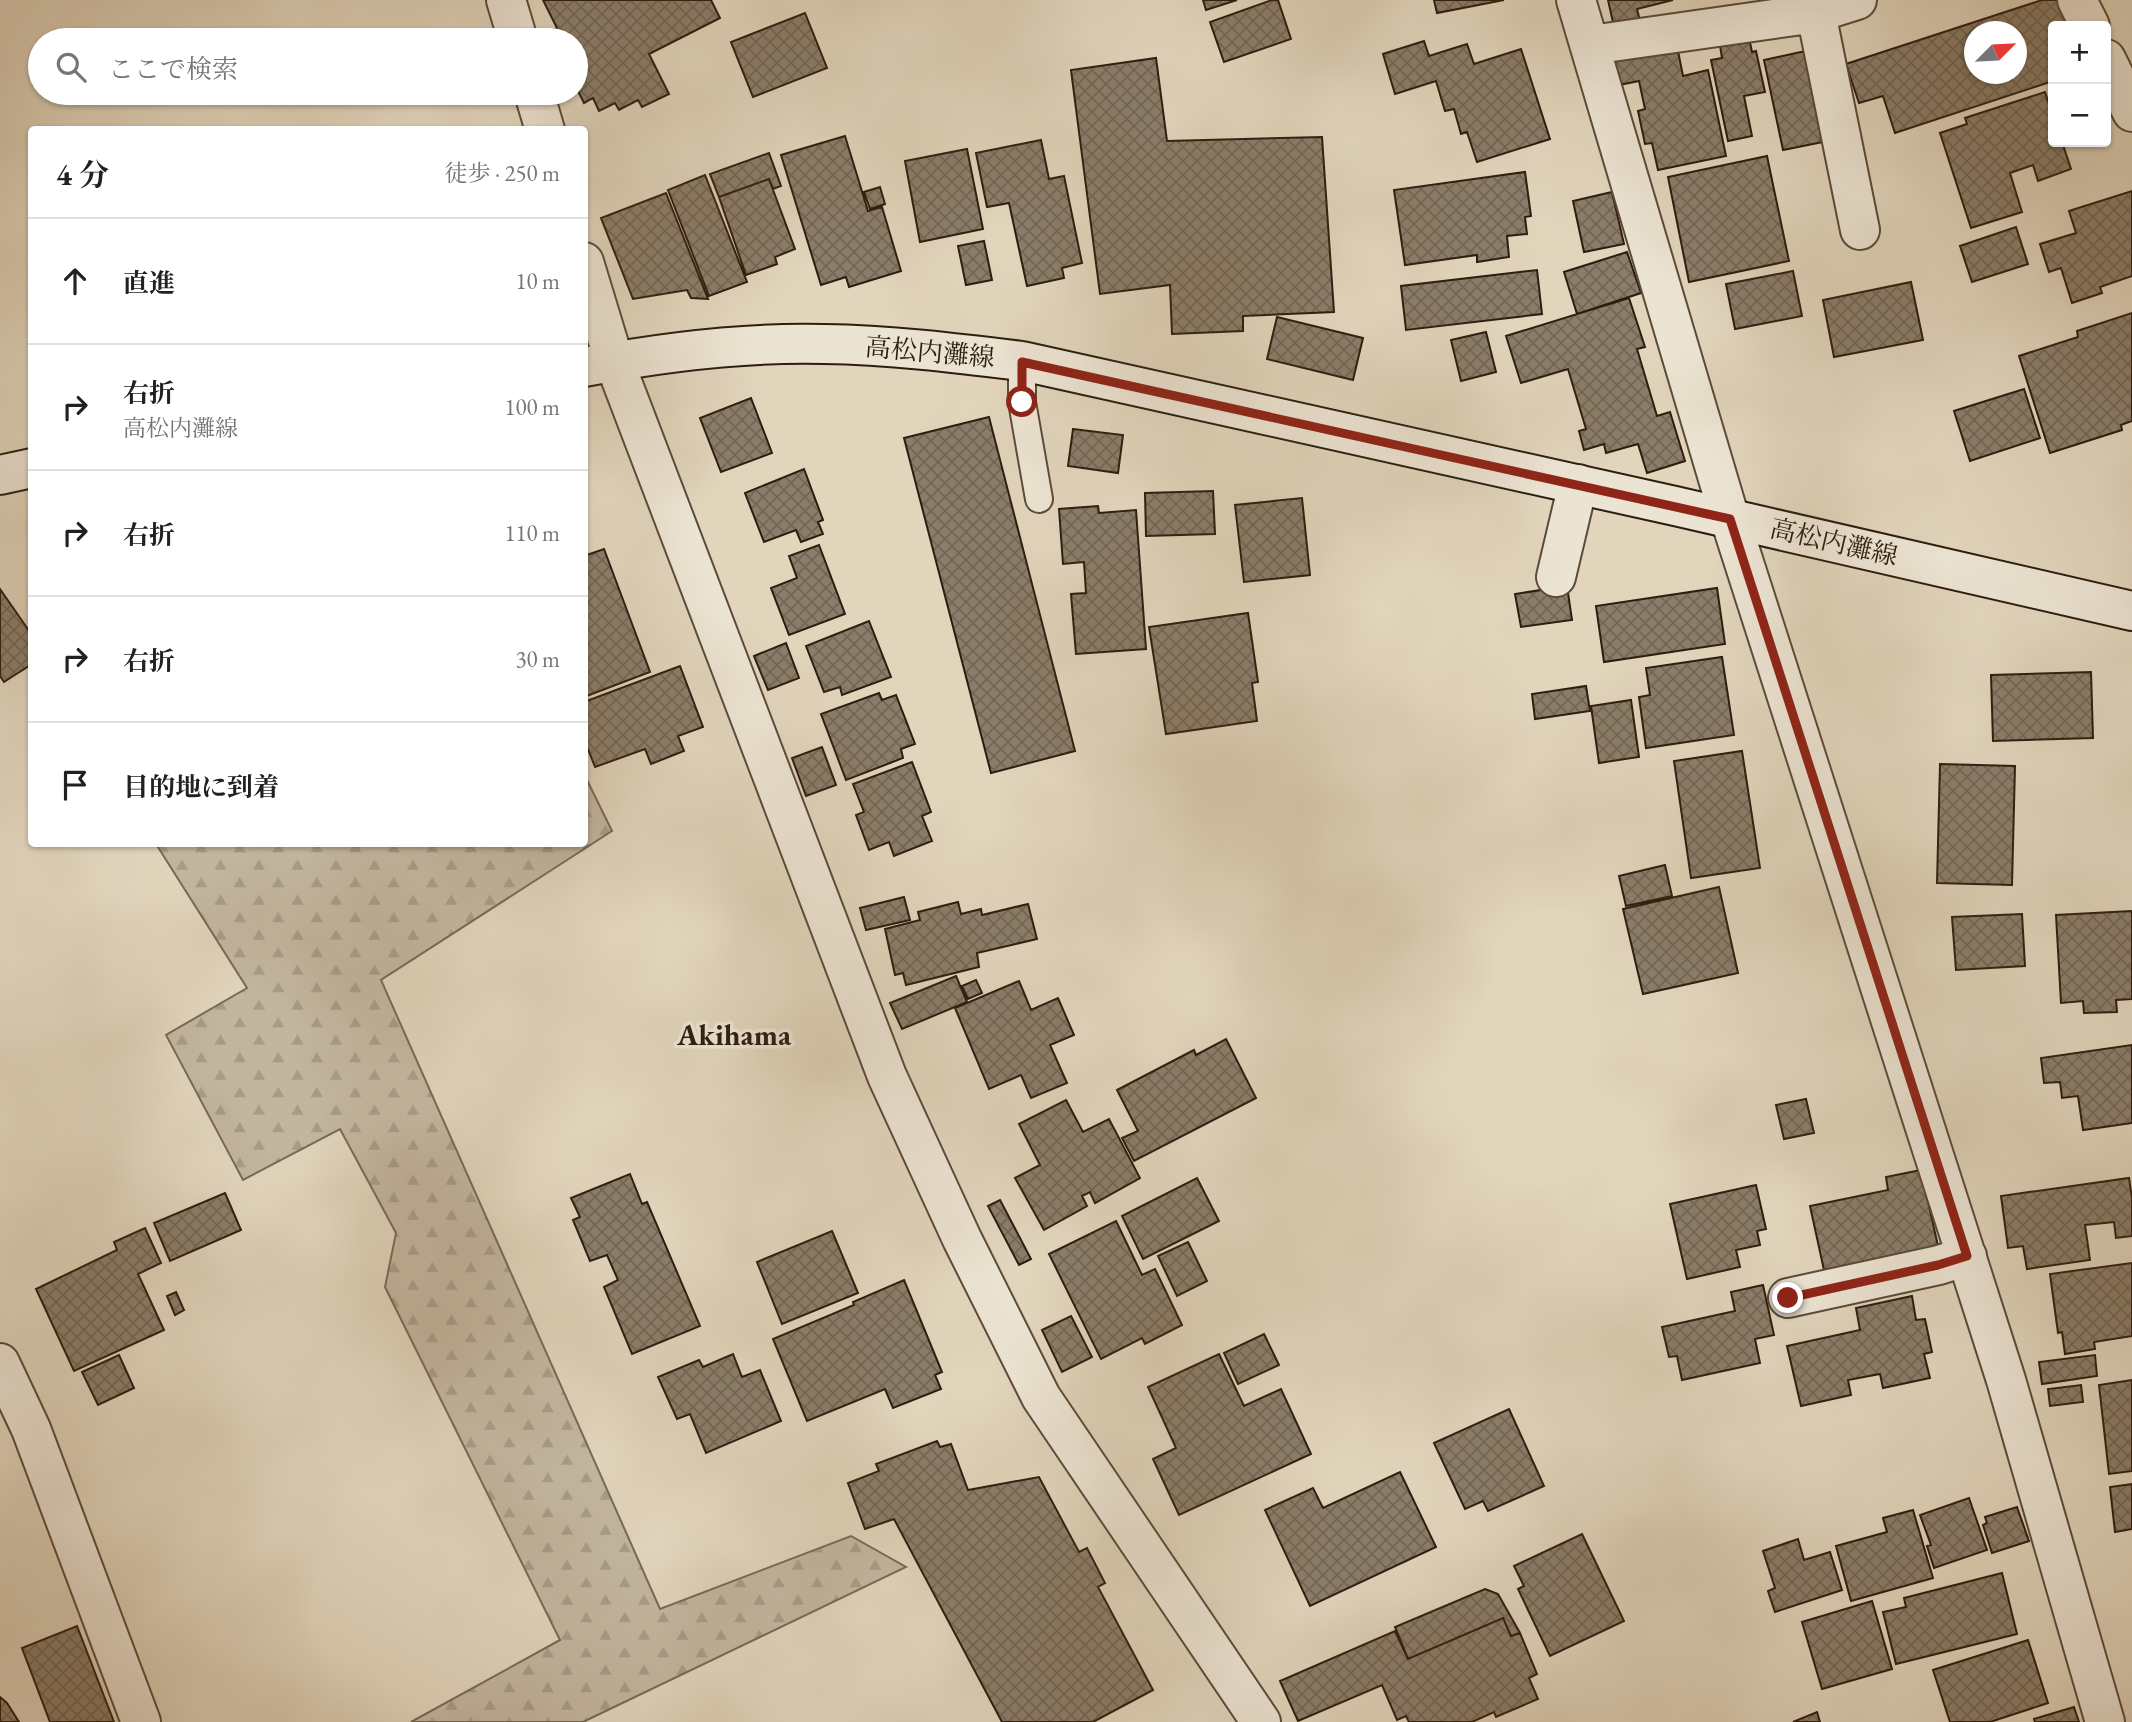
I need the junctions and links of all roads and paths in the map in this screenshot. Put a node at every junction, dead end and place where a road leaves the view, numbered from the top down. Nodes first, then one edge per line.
1 (506, 0) edge
2 (1576, 0) edge
3 (1857, 0) edge
4 (2077, 0) edge
5 (1816, 13) junction
6 (2088, 21) edge
7 (514, 28) edge
8 (1590, 47) junction
9 (2111, 69) edge
10 (538, 105) edge
11 (2131, 108) edge
12 (544, 126) edge
13 (1860, 230) dead end
14 (588, 289) edge
15 (1022, 362) junction
16 (599, 364) edge
17 (28, 469) edge
18 (0, 475) edge
19 (1578, 484) junction
20 (1039, 499) dead end
21 (1730, 519) junction
22 (1556, 577) dead end
23 (2132, 611) edge
24 (1967, 1256) junction
25 (1788, 1298) dead end
26 (0, 1363) edge
27 (1246, 1718) edge
28 (141, 1722) edge
29 (2105, 1722) edge

1 - 7 street
2 - 8 street
3 - 5 street
4 - 6 street
5 - 8 street
5 - 13 street
8 - 21 street
9 - 11 street
10 - 12 street
14 - 16 street
15 - 16 street, 高松内灘線
15 - 19 street, 高松内灘線
15 - 20 lane
16 - 27 street
17 - 18 street
19 - 21 street, 高松内灘線
19 - 22 street
21 - 23 street, 高松内灘線
21 - 24 street
24 - 25 street
24 - 29 street
26 - 28 street

